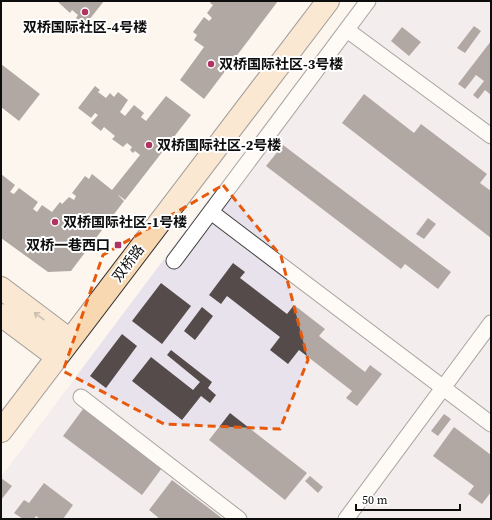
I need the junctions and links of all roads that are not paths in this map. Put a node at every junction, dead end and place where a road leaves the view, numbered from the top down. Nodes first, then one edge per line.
1 (328, 1) edge
2 (368, 1) edge
3 (347, 30) junction
4 (491, 136) edge
5 (211, 212) junction
6 (174, 261) dead end
7 (1, 288) edge
8 (1, 315) edge
9 (491, 323) edge
10 (70, 340) junction
11 (57, 357) junction
12 (443, 388) junction
13 (81, 397) dead end
14 (491, 424) edge
15 (1, 431) edge
16 (239, 519) edge
17 (346, 519) edge

1 - 10 street, 双桥路
2 - 3 street
3 - 4 street
3 - 5 street
5 - 6 street
5 - 12 street
10 -> 7 street
8 - 11 street
9 - 12 street
10 - 11 street, 双桥路
11 - 15 street, 双桥路
12 - 14 street
12 - 17 street
13 - 16 street

